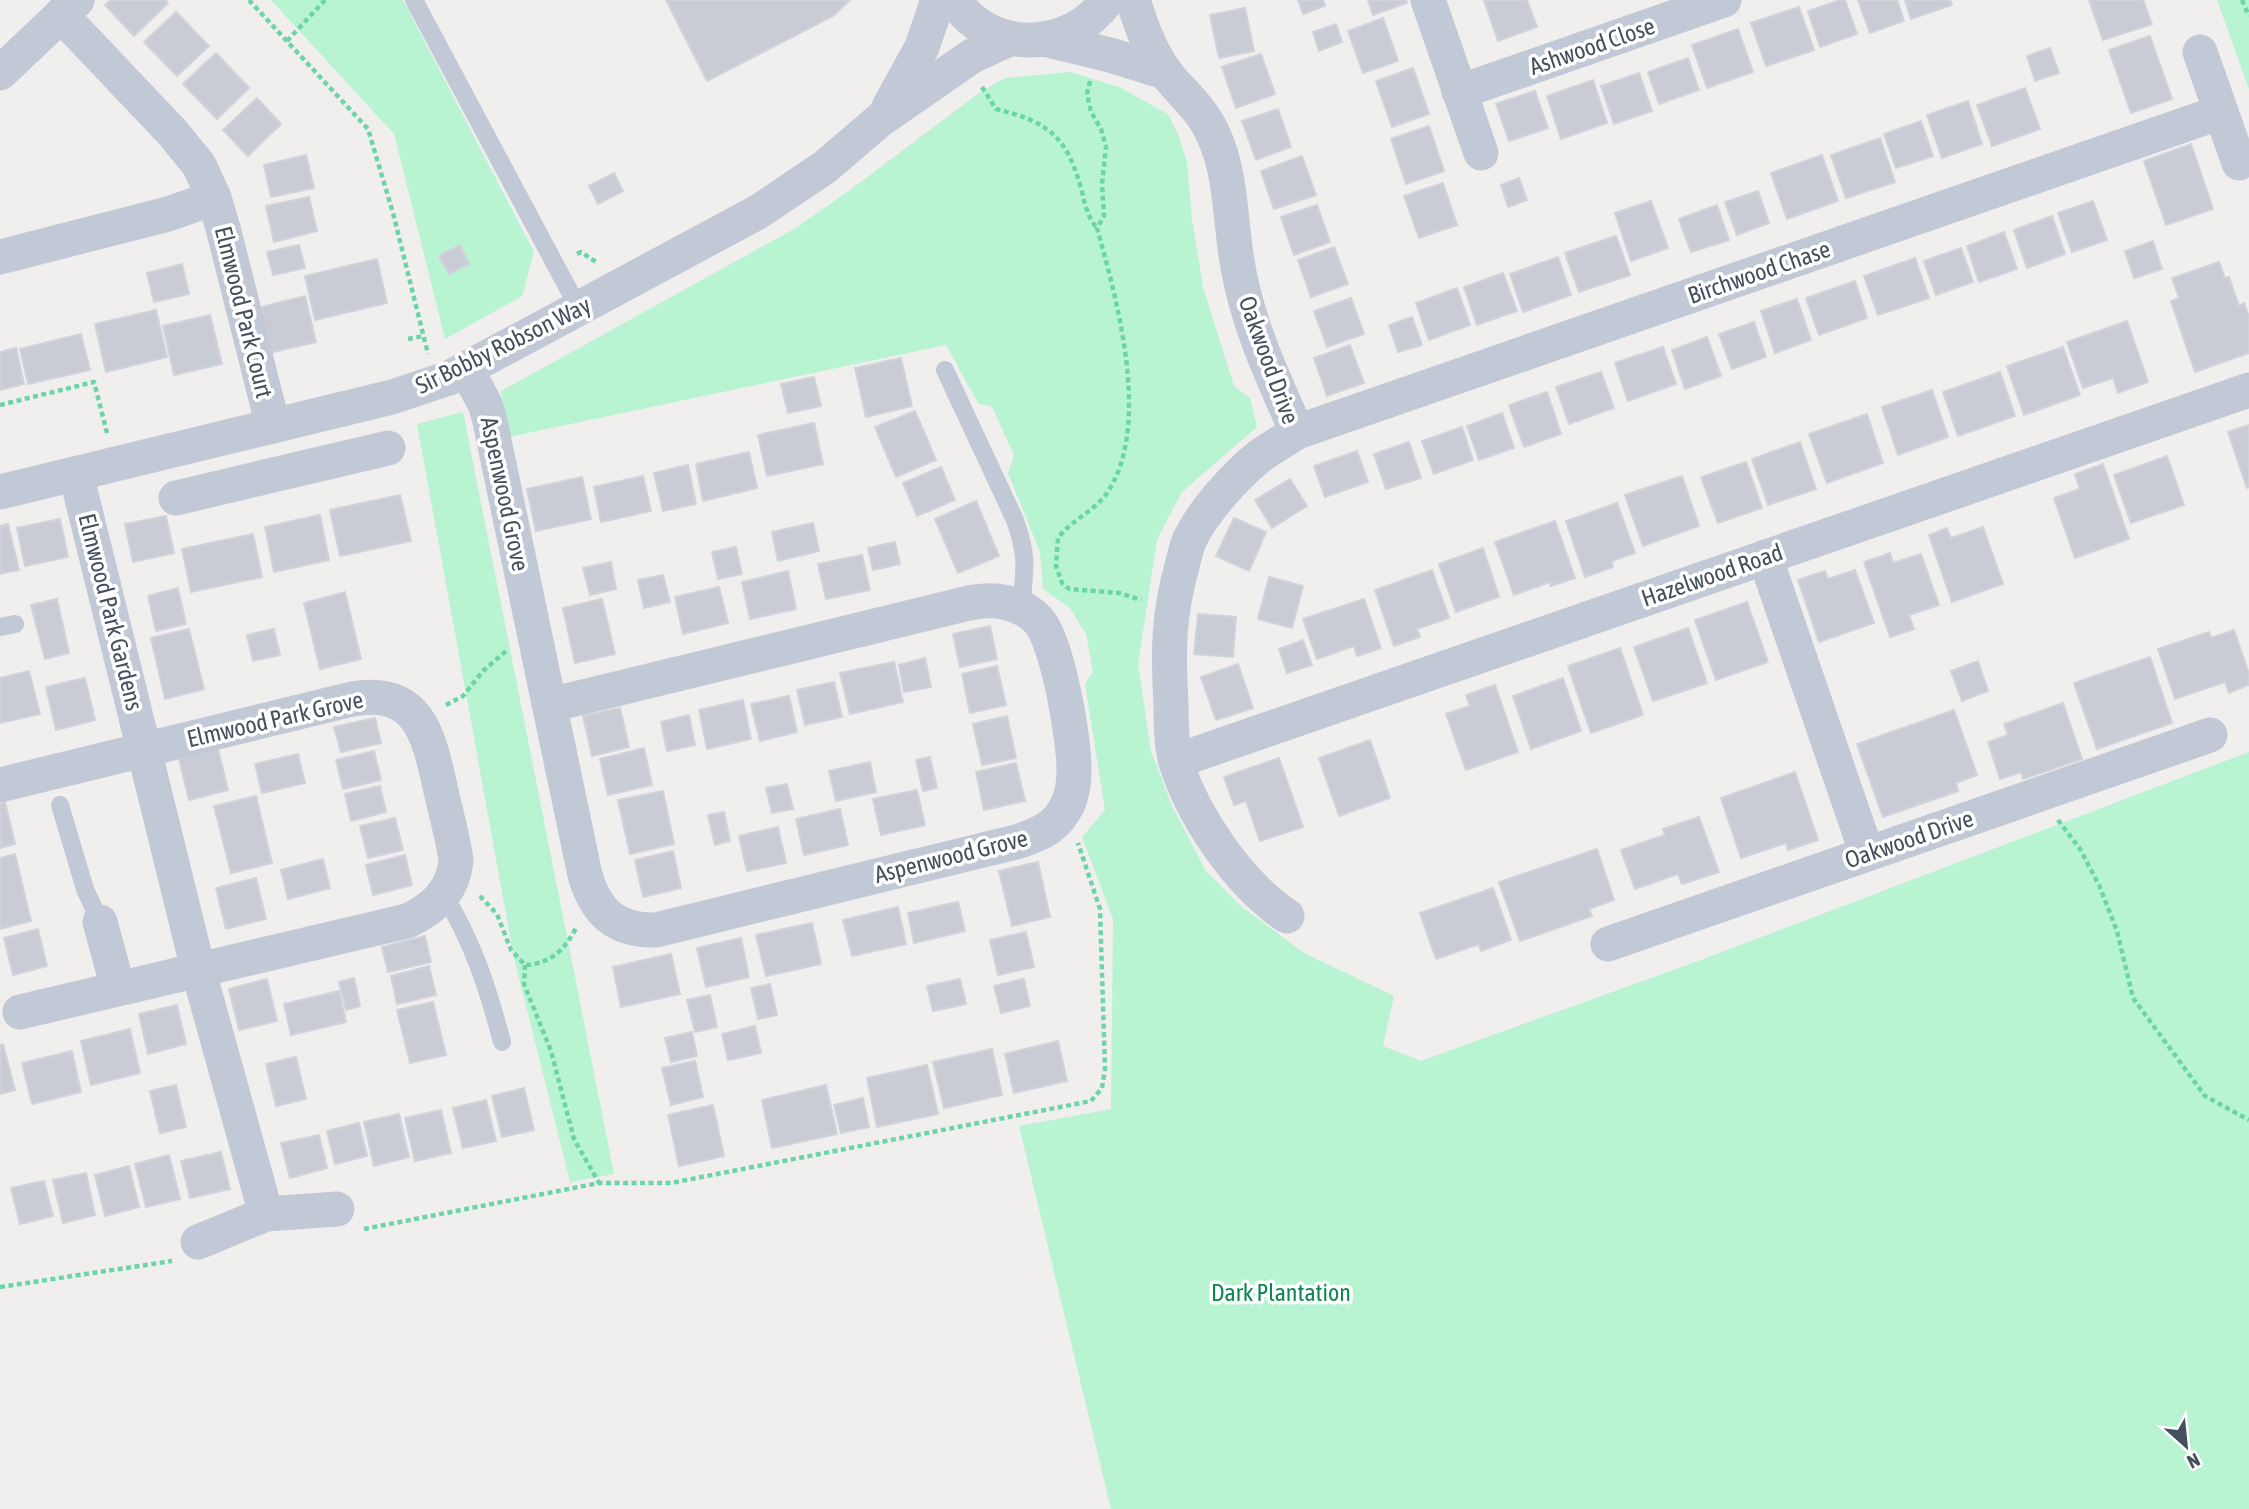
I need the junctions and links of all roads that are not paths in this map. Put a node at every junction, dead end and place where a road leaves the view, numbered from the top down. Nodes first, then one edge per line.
1 (414, 0) edge
2 (938, 0) edge
3 (954, 0) edge
4 (1107, 0) edge
5 (1133, 0) edge
6 (1428, 0) edge
7 (1724, 0) edge
8 (69, 7) edge
9 (1009, 39) junction
10 (1044, 39) junction
11 (2200, 52) dead end
12 (1165, 72) junction
13 (0, 73) edge
14 (1459, 92) junction
15 (2221, 112) junction
16 (881, 119) junction
17 (1481, 153) dead end
18 (2239, 163) dead end
19 (214, 198) junction
20 (0, 257) edge
21 (579, 309) junction
22 (945, 370) dead end
23 (451, 376) junction
24 (2249, 390) edge
25 (348, 408) junction
26 (273, 426) junction
27 (1297, 432) junction
28 (196, 444) junction
29 (76, 474) junction
30 (0, 492) edge
31 (1765, 557) junction
32 (1021, 607) junction
33 (550, 705) junction
34 (2210, 735) dead end
35 (145, 750) junction
36 (1176, 761) junction
37 (0, 785) edge
38 (60, 805) dead end
39 (1867, 854) junction
40 (448, 887) junction
41 (1287, 916) dead end
42 (100, 922) joint
43 (1608, 944) dead end
44 (198, 969) junction
45 (118, 988) junction
46 (20, 1012) dead end
47 (502, 1042) dead end
48 (337, 1209) dead end
49 (266, 1214) junction
50 (198, 1242) dead end

1 - 21 lane
2 - 16 street, Sir Bobby Robson Way
3 - 9 street
4 - 10 street
5 - 12 street, Oakwood Drive
6 - 14 street
7 - 14 street, Ashwood Close
8 - 13 street, Elmwood Park Court
8 - 19 street, Elmwood Park Court
9 - 10 street
9 - 16 street, Sir Bobby Robson Way
10 - 12 street, Oakwood Drive
11 - 15 street
12 - 27 street, Oakwood Drive
14 - 17 street
15 - 18 street
15 - 27 street, Birchwood Chase
16 - 21 street, Sir Bobby Robson Way
19 - 20 street, Elmwood Park Court
19 - 26 street, Elmwood Park Court
21 - 23 street, Sir Bobby Robson Way
22 - 32 lane
23 - 25 street, Sir Bobby Robson Way
23 - 33 street, Aspenwood Grove
24 - 31 street, Hazelwood Road
25 - 26 street, Sir Bobby Robson Way
25 - 28 street
26 - 28 street, Sir Bobby Robson Way
27 - 36 street, Oakwood Drive
28 - 29 street, Sir Bobby Robson Way
29 - 30 street, Sir Bobby Robson Way
29 - 35 street, Elmwood Park Gardens
31 - 36 street, Hazelwood Road
31 - 39 street
32 - 33 street
32 - 33 street, Aspenwood Grove
34 - 39 street, Oakwood Drive
35 - 37 street
35 - 40 street, Elmwood Park Grove
35 - 44 street, Elmwood Park Gardens
36 - 41 street, Oakwood Drive
38 - 42 lane
39 - 43 street, Oakwood Drive
40 - 44 street
40 - 47 lane
42 - 45 street
44 - 45 street
44 - 49 street, Elmwood Park Gardens
45 - 46 street
48 - 49 street
49 - 50 street

